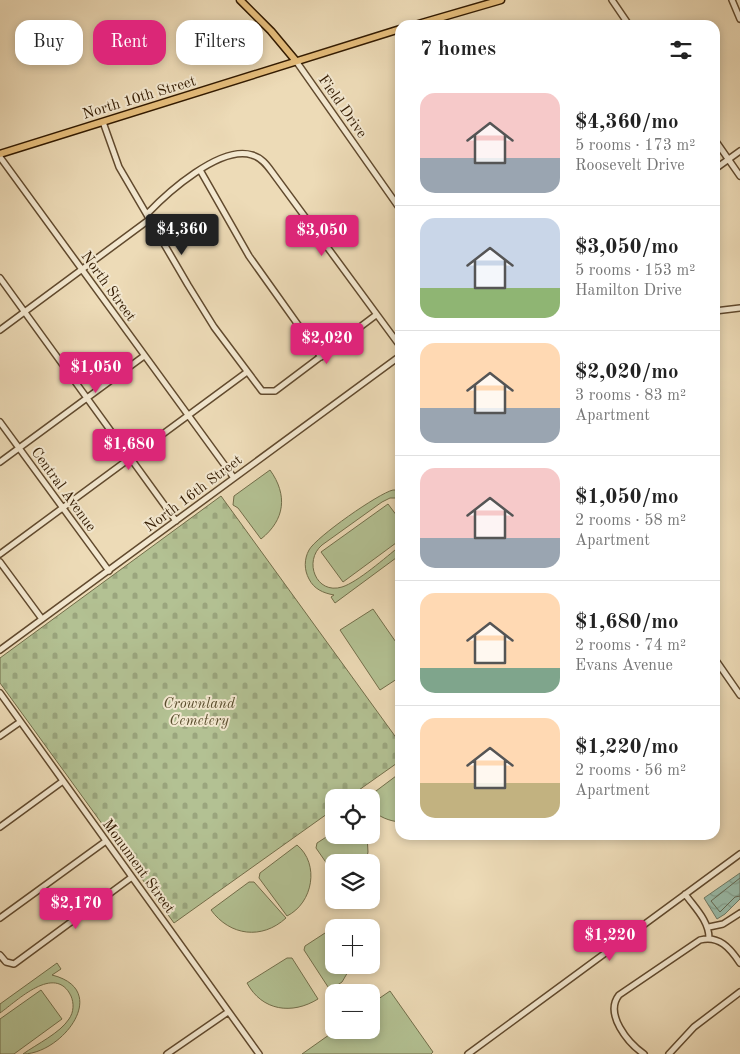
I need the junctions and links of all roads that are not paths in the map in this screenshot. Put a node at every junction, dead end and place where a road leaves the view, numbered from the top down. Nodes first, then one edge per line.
1 (240, 0) edge
2 (502, 0) edge
3 (612, 0) edge
4 (732, 0) edge
5 (740, 19) edge
6 (432, 20) edge
7 (626, 20) edge
8 (395, 32) edge
9 (296, 62) junction
10 (103, 122) junction
11 (720, 148) edge
12 (740, 151) edge
13 (0, 156) edge
14 (728, 160) junction
15 (720, 166) edge
16 (200, 170) junction
17 (740, 176) edge
18 (395, 202) edge
19 (148, 217) junction
20 (82, 269) junction
21 (0, 278) edge
22 (740, 308) edge
23 (720, 310) edge
24 (24, 312) junction
25 (376, 315) junction
26 (0, 330) edge
27 (395, 340) edge
28 (144, 356) junction
29 (321, 357) junction
30 (395, 360) edge
31 (247, 372) junction
32 (87, 398) junction
33 (188, 416) junction
34 (0, 422) edge
35 (19, 448) junction
36 (130, 458) junction
37 (0, 462) edge
38 (234, 478) junction
39 (63, 508) junction
40 (176, 521) junction
41 (0, 554) edge
42 (0, 562) edge
43 (109, 571) junction
44 (42, 620) junction
45 (0, 650) edge
46 (720, 666) edge
47 (0, 693) edge
48 (740, 695) edge
49 (20, 722) junction
50 (0, 736) edge
51 (63, 781) junction
52 (0, 827) edge
53 (106, 841) junction
54 (740, 854) edge
55 (132, 877) junction
56 (685, 894) junction
57 (740, 913) edge
58 (0, 918) edge
59 (709, 928) junction
60 (710, 938) junction
61 (0, 955) edge
62 (740, 963) edge
63 (739, 995) edge
64 (228, 1012) junction
65 (167, 1054) edge
66 (258, 1054) edge
67 (468, 1054) edge
68 (644, 1054) edge
69 (669, 1054) edge

1 - 9 main road, Field Drive
2 - 6 main road
3 - 7 street
4 - 5 street
8 - 9 main road, North 10th Street
9 - 10 main road, North 10th Street
9 - 18 street, Field Drive
10 - 13 main road, North 10th Street
10 - 19 street
11 - 14 street
12 - 14 street
13 - 20 street, North Street
14 - 15 street
14 - 17 street
16 - 19 street
16 - 25 street
16 - 29 street
19 - 20 street
19 - 31 street
20 - 24 street
20 - 28 street, North Street
21 - 24 street
22 - 23 street
24 - 26 street
24 - 32 street
25 - 27 street
25 - 29 street
28 - 32 street
28 - 33 street, North Street
29 - 31 street
30 - 38 street, North 16th Street
31 - 33 street
32 - 35 street
32 - 36 street
33 - 36 street
33 - 38 street, North Street
34 - 35 street, Central Avenue
35 - 37 street
35 - 39 street, Central Avenue
36 - 39 street
36 - 40 street
38 - 40 street, North 16th Street
39 - 41 street
39 - 43 street, Central Avenue
40 - 43 street, North 16th Street
42 - 44 street
43 - 44 street, North 16th Street
44 - 45 street, North 16th Street
46 - 48 street
47 - 49 street, Monument Street
49 - 50 street
49 - 51 street, Monument Street
51 - 52 street
51 - 53 street, Monument Street
53 - 55 street, Monument Street
53 - 58 street
54 - 56 street
55 - 61 street
55 - 64 street, Monument Street
56 - 59 street
56 - 67 street
57 - 59 street
59 - 60 street
60 - 62 street
60 - 68 street
63 - 69 street
64 - 65 street
64 - 66 street, Monument Street

